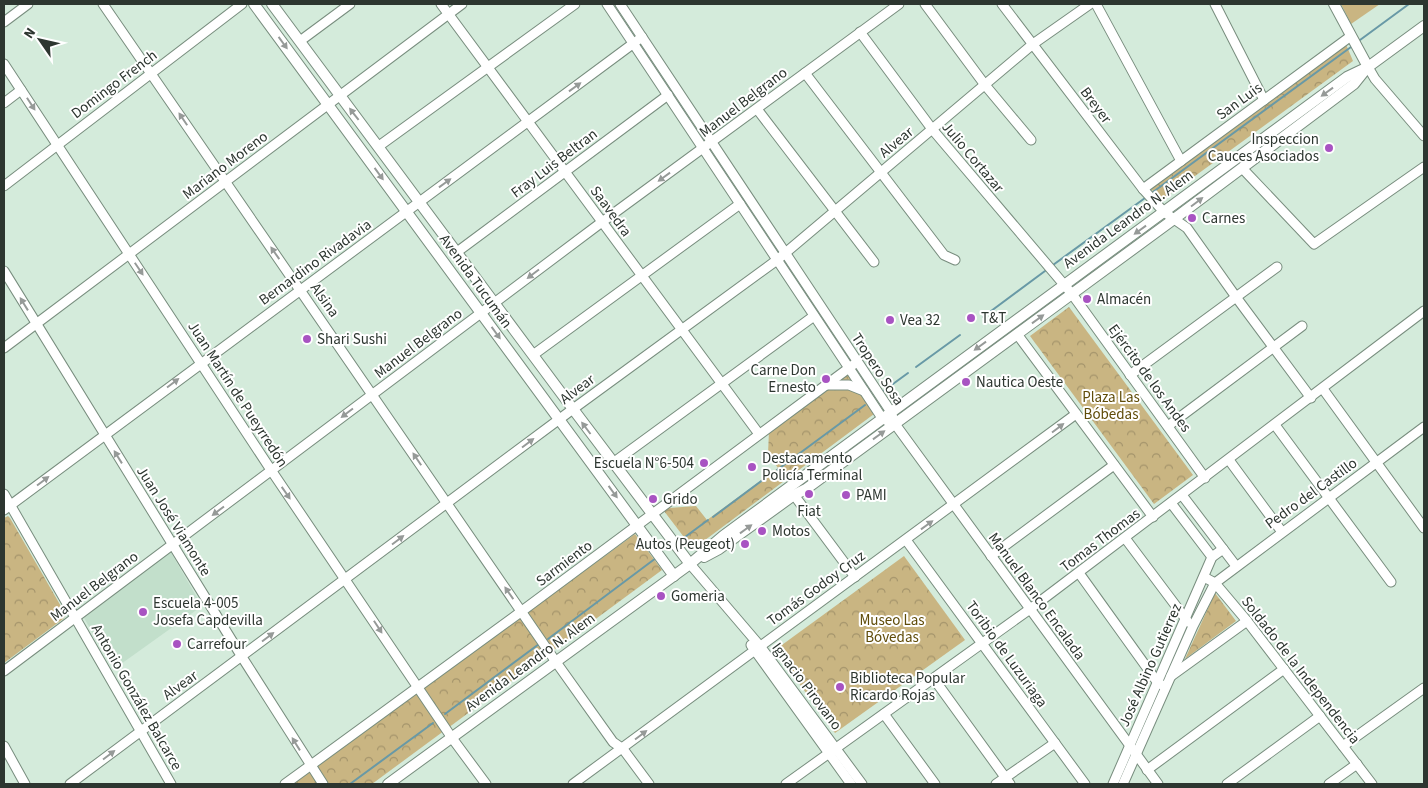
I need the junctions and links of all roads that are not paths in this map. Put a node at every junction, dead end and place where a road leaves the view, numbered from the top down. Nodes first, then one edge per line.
1 (28, 4) edge
2 (103, 4) edge
3 (242, 4) edge
4 (254, 4) edge
5 (272, 4) edge
6 (350, 4) edge
7 (441, 4) edge
8 (462, 4) edge
9 (575, 4) edge
10 (608, 4) edge
11 (620, 4) edge
12 (899, 4) edge
13 (926, 4) edge
14 (1002, 4) edge
15 (1090, 4) edge
16 (1096, 4) edge
17 (1214, 4) edge
18 (1334, 4) edge
19 (448, 14) junction
20 (4, 22) edge
21 (1424, 26) edge
22 (860, 32) junction
23 (1351, 36) junction
24 (642, 37) junction
25 (300, 41) junction
26 (634, 43) junction
27 (1033, 44) junction
28 (4, 64) edge
29 (488, 67) junction
30 (1368, 67) junction
31 (151, 73) junction
32 (805, 73) junction
33 (985, 85) junction
34 (21, 90) junction
35 (340, 95) junction
36 (668, 95) junction
37 (1264, 100) junction
38 (4, 103) edge
39 (328, 104) junction
40 (757, 109) junction
41 (528, 122) junction
42 (932, 129) junction
43 (1424, 136) edge
44 (1031, 140) dead end
45 (711, 142) junction
46 (57, 145) junction
47 (379, 146) junction
48 (703, 148) junction
49 (1181, 161) junction
50 (1424, 167) edge
51 (1242, 168) junction
52 (565, 172) junction
53 (880, 173) junction
54 (226, 181) junction
55 (4, 186) edge
56 (1143, 189) junction
57 (419, 202) junction
58 (740, 204) junction
59 (407, 211) junction
60 (835, 211) junction
61 (1164, 212) junction
62 (1174, 219) junction
63 (602, 222) junction
64 (457, 252) junction
65 (786, 252) junction
66 (129, 254) junction
67 (777, 260) junction
68 (954, 260) dead end
69 (874, 262) dead end
70 (1277, 267) dead end
71 (4, 271) edge
72 (642, 276) junction
73 (1064, 285) junction
74 (301, 290) junction
75 (1072, 294) junction
76 (1236, 298) junction
77 (494, 303) junction
78 (481, 312) junction
79 (1423, 314) edge
80 (814, 316) junction
81 (36, 324) junction
82 (1302, 326) dead end
83 (681, 329) junction
84 (1017, 334) junction
85 (4, 348) edge
86 (1274, 348) junction
87 (533, 355) junction
88 (201, 362) junction
89 (858, 362) junction
90 (849, 368) junction
91 (1130, 375) junction
92 (721, 384) junction
93 (826, 385) junction
94 (1323, 389) junction
95 (864, 391) junction
96 (373, 394) junction
97 (1312, 398) junction
98 (573, 409) junction
99 (1076, 414) junction
100 (887, 415) junction
101 (559, 420) junction
102 (894, 424) junction
103 (1275, 425) junction
104 (1168, 426) junction
105 (1424, 427) edge
106 (104, 434) junction
107 (759, 434) junction
108 (1229, 460) junction
109 (1376, 462) junction
110 (613, 463) junction
111 (1114, 464) junction
112 (271, 470) junction
113 (1205, 478) junction
114 (4, 494) edge
115 (794, 495) junction
116 (1182, 495) junction
117 (1328, 498) junction
118 (447, 503) junction
119 (1171, 503) junction
120 (954, 505) junction
121 (7, 508) edge
122 (652, 515) junction
123 (1153, 517) junction
124 (637, 526) junction
125 (1424, 528) edge
126 (1282, 532) junction
127 (1125, 538) junction
128 (906, 540) junction
129 (173, 545) junction
130 (1223, 549) junction
131 (991, 556) junction
132 (1212, 557) junction
133 (690, 564) junction
134 (1236, 566) junction
135 (1079, 573) junction
136 (674, 576) junction
137 (855, 577) junction
138 (1204, 578) junction
139 (346, 579) junction
140 (1391, 582) dead end
141 (1215, 583) junction
142 (1030, 609) junction
143 (522, 611) junction
144 (75, 617) junction
145 (1185, 620) junction
146 (1247, 621) junction
147 (1193, 626) junction
148 (982, 644) junction
149 (757, 648) junction
150 (242, 657) junction
151 (556, 662) junction
152 (1284, 670) junction
153 (4, 671) edge
154 (1171, 677) junction
155 (934, 679) junction
156 (1162, 685) junction
157 (417, 687) junction
158 (1424, 688) edge
159 (884, 714) junction
160 (1320, 716) junction
161 (140, 732) junction
162 (452, 738) junction
163 (1055, 743) junction
164 (4, 746) edge
165 (1130, 746) junction
166 (1343, 746) junction
167 (623, 748) junction
168 (832, 751) junction
169 (1136, 754) junction
170 (1357, 764) junction
171 (310, 766) junction
172 (1147, 770) junction
173 (1008, 781) edge
174 (25, 784) edge
175 (70, 784) edge
176 (171, 784) edge
177 (285, 784) edge
178 (323, 784) edge
179 (388, 784) edge
180 (486, 784) edge
181 (573, 784) edge
182 (649, 784) edge
183 (786, 784) edge
184 (852, 784) edge
185 (862, 784) edge
186 (936, 784) edge
187 (996, 784) edge
188 (1085, 784) edge
189 (1113, 784) edge
190 (1123, 784) edge
191 (1158, 784) edge
192 (1227, 784) edge
193 (1329, 784) edge
194 (1372, 784) edge

1 - 20 street
2 - 31 street, Alsina
3 - 31 street, Domingo French
4 -> 39 main road, Avenida Tucumán
5 - 25 main road, Avenida Tucumán
6 - 25 street
7 - 19 street, Saavedra
8 - 19 street, Mariano Moreno
9 - 29 street
10 - 26 street, Tropero Sosa
11 - 24 street, Tropero Sosa
12 - 22 street, Manuel Belgrano
13 - 33 street
14 - 27 street, Breyer
15 - 27 street, Alvear
16 - 49 street
17 - 37 street
18 - 23 main road
19 - 29 street, Saavedra
19 - 35 street, Mariano Moreno
21 - 30 main road
22 - 32 street, Manuel Belgrano
22 - 42 street, Julio Cortazar
23 - 30 main road
23 - 37 street, San Luis
24 - 26 street, Bernardino Rivadavia
24 - 45 street, Tropero Sosa
25 - 35 main road, Avenida Tucumán
26 - 36 street, Tropero Sosa
41 -> 26 street, Bernardino Rivadavia
27 - 33 street, Alvear
27 - 56 street, Breyer
28 - 34 street, Juan Martín de Pueyrredón
29 - 41 street, Saavedra
29 - 47 street
30 - 43 street
30 - 51 main road, Avenida Leandro N. Alem
30 -> 61 main road, Avenida Leandro N. Alem
31 - 46 street, Domingo French
54 -> 31 street, Alsina
32 - 40 street, Manuel Belgrano
32 - 53 street
33 - 42 street, Alvear
33 - 44 street
34 - 38 street
34 -> 46 street, Juan Martín de Pueyrredón
35 - 39 street, Mariano Moreno
47 -> 35 main road, Avenida Tucumán
36 - 48 street, Tropero Sosa
36 - 52 street, Fray Luis Beltran
37 - 49 street, San Luis
39 - 54 street, Mariano Moreno
39 -> 59 main road, Avenida Tucumán
40 - 45 street, Manuel Belgrano
40 - 60 street
41 - 52 street, Saavedra
57 -> 41 street, Bernardino Rivadavia
42 - 53 street, Alvear
42 - 73 street, Julio Cortazar
45 - 48 street, Manuel Belgrano
45 - 65 street, Tropero Sosa
46 - 55 street, Domingo French
46 - 66 street, Juan Martín de Pueyrredón
47 - 57 main road, Avenida Tucumán
48 - 58 street, Tropero Sosa
48 -> 63 street, Manuel Belgrano
49 - 56 street, San Luis
50 - 51 street
62 -> 51 main road, Avenida Leandro N. Alem
52 - 63 street, Saavedra
52 - 64 street, Fray Luis Beltran
53 - 60 street, Alvear
53 - 68 street
54 - 66 street, Mariano Moreno
74 -> 54 street, Alsina
56 - 61 street, Breyer
57 - 59 street, Bernardino Rivadavia
57 - 64 main road, Avenida Tucumán
58 - 67 street, Tropero Sosa
58 - 72 street
59 - 74 street, Bernardino Rivadavia
59 - 78 main road, Avenida Tucumán
60 - 65 street, Alvear
60 - 69 street
61 - 62 street, Breyer
61 -> 73 main road, Avenida Leandro N. Alem
62 - 75 main road, Avenida Leandro N. Alem
62 - 76 street, Breyer
63 - 72 street, Saavedra
63 -> 77 street, Manuel Belgrano
64 - 77 main road, Avenida Tucumán
65 - 67 street, Alvear
65 - 89 street, Tropero Sosa
66 - 81 street, Mariano Moreno
66 -> 88 street, Juan Martín de Pueyrredón
67 - 80 street, Tropero Sosa
67 - 83 street, Alvear
70 - 76 street
81 -> 71 street, Juan José Viamonte
72 - 83 street, Saavedra
72 - 87 street
73 - 75 street, Julio Cortazar
73 -> 100 main road, Avenida Leandro N. Alem
74 - 88 street, Bernardino Rivadavia
74 - 96 street, Alsina
84 -> 75 main road, Avenida Leandro N. Alem
75 - 91 street, Ejército de los Andes
76 - 86 street, Breyer
76 - 91 street
77 - 78 street, Manuel Belgrano
77 - 87 main road, Avenida Tucumán
78 - 96 street, Manuel Belgrano
78 -> 101 main road, Avenida Tucumán
79 - 94 street, Tomas Thomas
80 - 90 street, Tropero Sosa
80 - 92 street
81 - 85 street, Mariano Moreno
81 - 106 street, Juan José Viamonte
82 - 86 street
83 - 92 street, Saavedra
83 - 98 street, Alvear
84 - 99 street
84 - 102 main road, Avenida Leandro N. Alem
86 - 97 street, Breyer
86 - 104 street
87 - 98 main road, Avenida Tucumán
106 -> 88 street, Bernardino Rivadavia
88 - 112 street, Juan Martín de Pueyrredón
89 - 90 street, Sarmiento
89 - 100 street, Tropero Sosa
90 - 93 street, Sarmiento
90 - 95 street, Tropero Sosa
91 - 104 street, Ejército de los Andes
92 - 107 street, Saavedra
92 - 110 street
93 - 95 street
93 - 107 street, Sarmiento
94 - 97 street, Tomas Thomas
94 - 109 street
95 - 100 street, Tropero Sosa
96 -> 112 street, Manuel Belgrano
118 -> 96 street, Alsina
97 - 103 street, Tomas Thomas
98 - 101 street, Alvear
110 -> 98 main road, Avenida Tucumán
99 - 111 street
120 -> 99 street, Tomás Godoy Cruz
100 - 102 street, Tropero Sosa
100 - 133 main road, Avenida Leandro N. Alem
118 -> 101 street, Alvear
101 -> 124 main road, Avenida Tucumán
115 -> 102 main road, Avenida Leandro N. Alem
102 - 120 street, Manuel Blanco Encalada
103 - 108 street, Tomas Thomas
103 - 117 street
104 - 113 street, Ejército de los Andes
105 - 109 street, Pedro del Castillo
121 -> 106 street, Bernardino Rivadavia
129 -> 106 street, Juan José Viamonte
107 - 122 street, Sarmiento
108 - 113 street, Tomas Thomas
108 - 126 street
109 - 117 street, Pedro del Castillo
109 - 125 street
110 - 122 main road, Avenida Tucumán
111 - 123 street
111 - 131 street
112 -> 129 street, Manuel Belgrano
112 -> 139 street, Juan Martín de Pueyrredón
113 - 116 street, Tomas Thomas
114 - 121 street, Antonio González Balcarce
133 -> 115 main road, Avenida Leandro N. Alem
115 - 137 street
116 - 119 street, Tomas Thomas
116 - 130 street
117 - 126 street, Pedro del Castillo
117 - 140 street
139 -> 118 street, Alvear
143 -> 118 street, Alsina
119 - 123 street, Tomas Thomas
119 - 132 street
128 -> 120 street, Tomás Godoy Cruz
120 - 131 street, Manuel Blanco Encalada
121 - 144 street, Antonio González Balcarce
122 - 124 street, Sarmiento
122 - 133 main road, Avenida Tucumán
123 - 127 street, Tomas Thomas
124 - 136 main road, Avenida Tucumán
124 - 143 street, Sarmiento
126 - 134 street, Pedro del Castillo
127 - 135 street, Tomas Thomas
127 - 145 street
128 - 137 street, Tomás Godoy Cruz
128 - 148 street, Toribio de Luzuriaga
129 - 144 street, Manuel Belgrano
129 - 150 street, Juan José Viamonte
130 - 132 street
130 - 134 street
131 - 142 street, Manuel Blanco Encalada
132 - 138 street, José Albino Gutierrez
133 - 136 main road, Avenida Leandro N. Alem
133 - 149 street, Ignacio Pirovano
134 - 141 street, Pedro del Castillo
135 - 142 street, Tomas Thomas
135 - 156 street
136 - 151 main road, Avenida Leandro N. Alem
137 - 149 street, Tomás Godoy Cruz
138 - 141 street, Soldado de la Independencia
138 - 145 street, José Albino Gutierrez
150 -> 139 street, Alvear
139 -> 157 street, Juan Martín de Pueyrredón
141 - 146 street, Soldado de la Independencia
141 - 147 street, José Albino Gutierrez
142 - 148 street, Tomas Thomas
142 - 165 street, Manuel Blanco Encalada
143 - 151 street, Alsina
143 - 157 street, Sarmiento
144 - 153 street, Manuel Belgrano
144 - 161 street, Antonio González Balcarce
145 - 147 street
145 - 156 street, José Albino Gutierrez
146 - 152 street, Soldado de la Independencia
146 - 154 street
147 - 154 street, José Albino Gutierrez
148 - 155 street, Tomas Thomas
148 - 163 street, Toribio de Luzuriaga
167 -> 149 street, Tomás Godoy Cruz
149 - 168 street, Ignacio Pirovano
150 - 161 street, Alvear
171 -> 150 street, Juan José Viamonte
151 - 162 main road, Avenida Leandro N. Alem
151 - 167 street, Alsina
152 - 160 street, Soldado de la Independencia
152 - 172 street
154 - 156 street, José Albino Gutierrez
155 - 159 street, Tomas Thomas
155 - 173 street
156 - 165 street, José Albino Gutierrez
156 - 169 street, José Albino Gutierrez
157 - 162 street, Juan Martín de Pueyrredón
157 - 171 street, Sarmiento
158 - 166 street
159 - 168 street, Tomas Thomas
159 - 186 street
160 - 166 street, Soldado de la Independencia
160 - 192 street
175 -> 161 street, Alvear
161 - 176 street, Antonio González Balcarce
162 - 179 main road, Avenida Leandro N. Alem
162 - 180 street, Juan Martín de Pueyrredón
163 - 173 street
163 - 188 street, Toribio de Luzuriaga
164 - 174 street
165 - 169 street, Manuel Blanco Encalada
165 - 189 street, José Albino Gutierrez
166 - 170 street, Soldado de la Independencia
167 - 181 street, Tomás Godoy Cruz
167 - 182 street, Alsina
168 - 183 street, Tomas Thomas
168 - 184 street, Ignacio Pirovano
168 - 185 street, Ignacio Pirovano
169 - 172 street, Manuel Blanco Encalada
169 - 190 street, José Albino Gutierrez
170 - 193 street
170 - 194 street, Soldado de la Independencia
171 - 177 street, Sarmiento
171 - 178 street, Juan José Viamonte
172 - 191 street, Manuel Blanco Encalada
173 - 187 street

